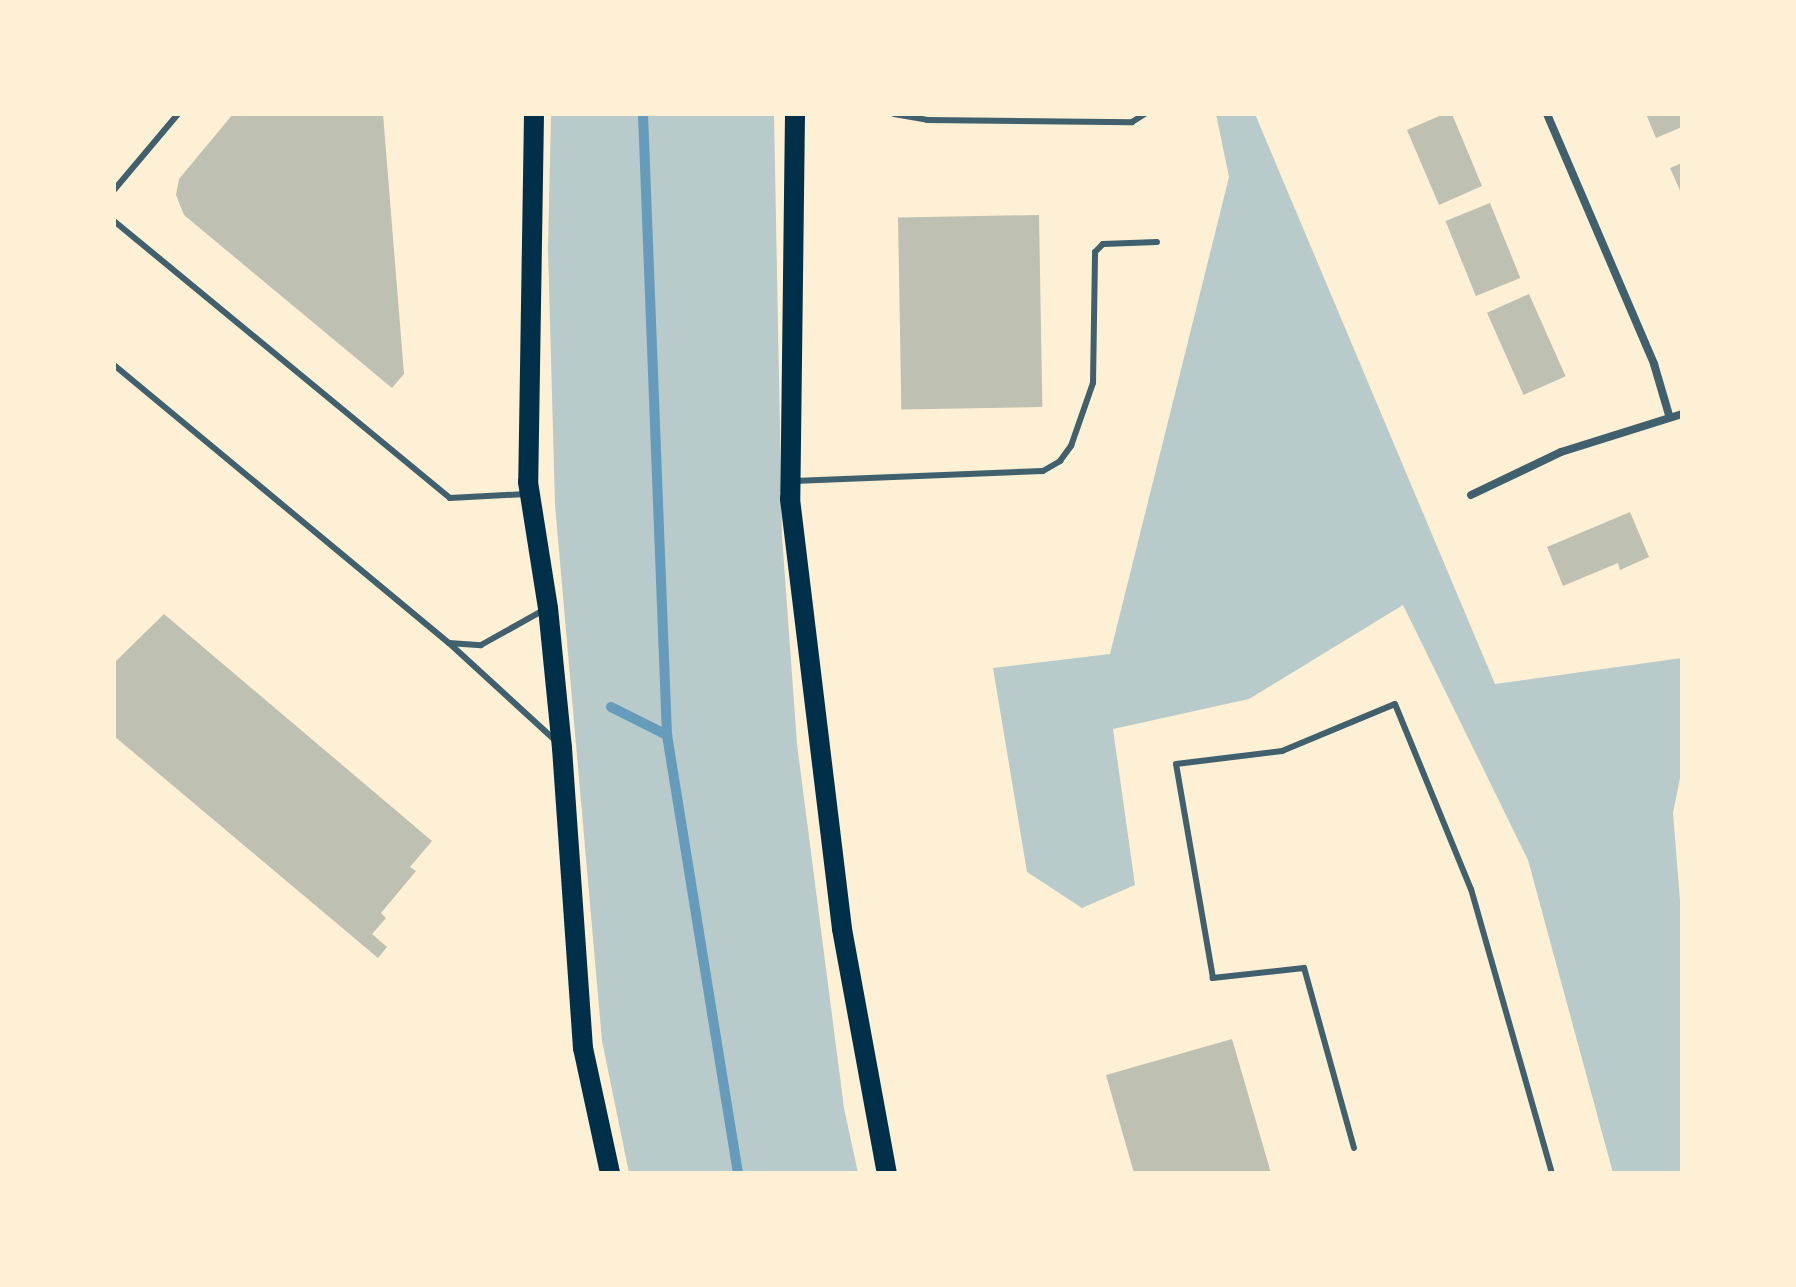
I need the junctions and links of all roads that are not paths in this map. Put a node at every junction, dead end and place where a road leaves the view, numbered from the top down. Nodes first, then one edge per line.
1 (178, 114) edge
2 (534, 114) edge
3 (795, 114) edge
4 (894, 114) edge
5 (1145, 114) edge
6 (1547, 114) edge
7 (114, 190) edge
8 (114, 221) edge
9 (1157, 242) dead end
10 (114, 365) edge
11 (1682, 414) edge
12 (1669, 415) junction
13 (790, 482) junction
14 (530, 494) junction
15 (1471, 495) dead end
16 (548, 608) junction
17 (449, 643) junction
18 (562, 748) junction
19 (1354, 1148) dead end
20 (610, 1173) edge
21 (887, 1173) edge
22 (1552, 1173) edge

1 - 7 lane
2 - 14 main road
3 - 13 main road
4 - 5 lane
6 - 12 street
8 - 14 lane
9 - 13 lane
10 - 17 lane
11 - 12 street
12 - 15 street
13 - 21 main road
14 - 16 main road
16 - 17 lane
16 - 18 main road
17 - 18 lane
18 - 20 main road
19 - 22 lane

